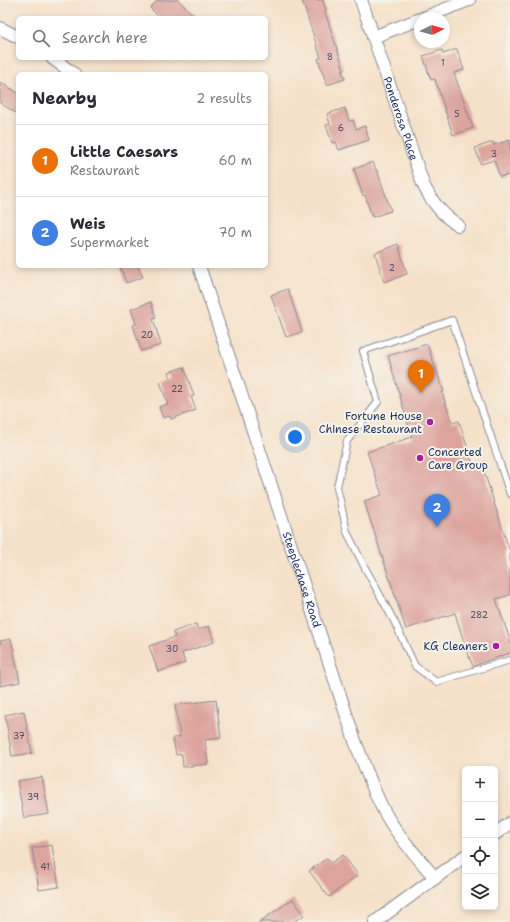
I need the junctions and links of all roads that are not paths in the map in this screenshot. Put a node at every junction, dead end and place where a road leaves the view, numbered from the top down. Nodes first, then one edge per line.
1 (361, 0) edge
2 (469, 0) edge
3 (438, 12) edge
4 (414, 21) edge
5 (0, 28) edge
6 (16, 35) edge
7 (373, 38) junction
8 (55, 60) edge
9 (71, 72) edge
10 (458, 225) dead end
11 (200, 268) edge
12 (510, 494) edge
13 (510, 660) edge
14 (510, 823) edge
15 (498, 832) edge
16 (462, 858) edge
17 (434, 878) junction
18 (376, 922) edge

1 - 7 street, Ponderosa Place
2 - 3 street
4 - 7 street
5 - 6 street
7 - 10 street, Ponderosa Place
8 - 9 street
11 - 17 street, Steeplechase Road
12 - 13 lane
14 - 15 street
16 - 17 street
17 - 18 street

